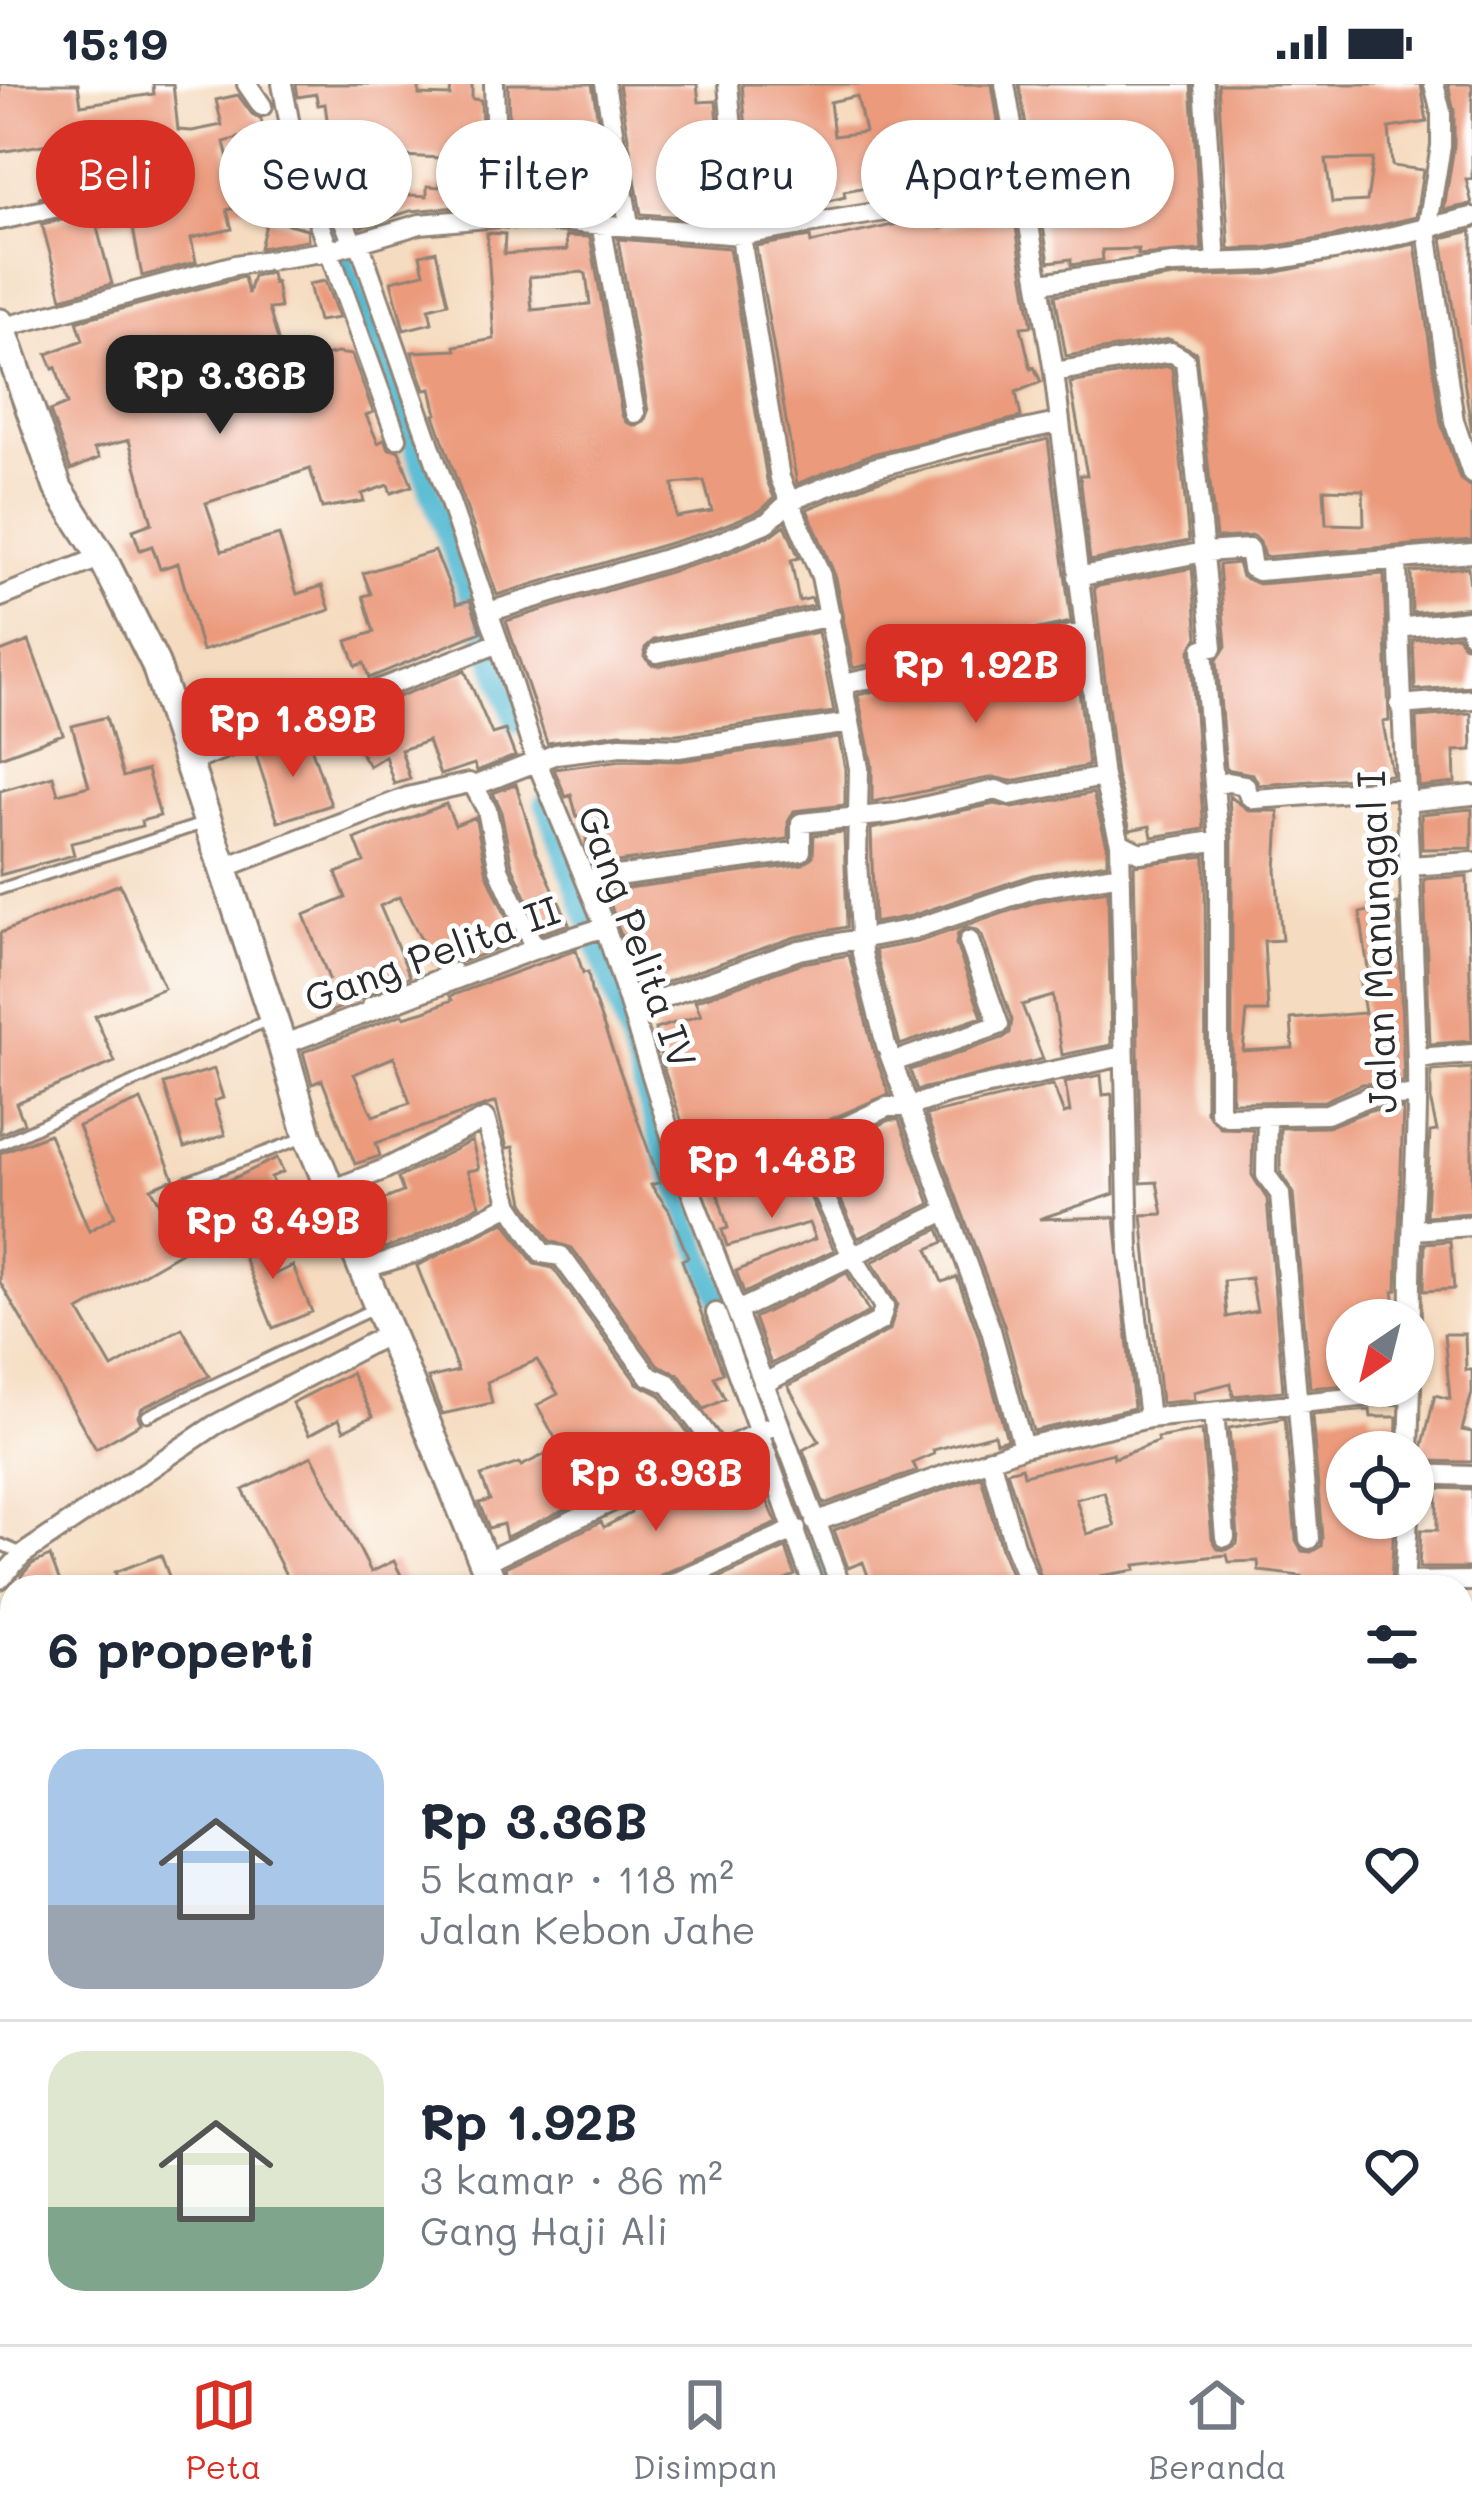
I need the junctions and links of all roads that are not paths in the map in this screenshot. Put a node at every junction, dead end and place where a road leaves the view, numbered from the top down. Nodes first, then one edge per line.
1 (247, 84) edge
2 (282, 84) edge
3 (494, 84) edge
4 (604, 84) edge
5 (728, 84) edge
6 (1005, 84) edge
7 (1204, 84) edge
8 (1434, 84) edge
9 (262, 106) dead end
10 (495, 120) edge
11 (610, 120) edge
12 (1011, 120) edge
13 (36, 212) edge
14 (861, 215) edge
15 (1472, 217) edge
16 (0, 220) edge
17 (436, 223) edge
18 (632, 224) edge
19 (602, 228) edge
20 (1030, 228) edge
21 (1427, 230) junction
22 (742, 235) junction
23 (345, 246) junction
24 (1216, 262) junction
25 (1041, 283) junction
26 (1, 326) edge
27 (1054, 372) junction
28 (1462, 405) edge
29 (635, 413) dead end
30 (1058, 423) junction
31 (397, 438) dead end
32 (1472, 474) edge
33 (790, 502) junction
34 (1204, 553) junction
35 (1472, 553) edge
36 (102, 557) junction
37 (1397, 561) junction
38 (1077, 577) junction
39 (0, 597) edge
40 (488, 612) junction
41 (831, 616) junction
42 (1398, 628) junction
43 (1086, 632) junction
44 (1472, 635) edge
45 (496, 644) junction
46 (657, 653) dead end
47 (844, 684) junction
48 (1472, 699) edge
49 (1400, 705) junction
50 (850, 723) junction
51 (532, 761) junction
52 (187, 763) junction
53 (1103, 777) junction
54 (1214, 785) junction
55 (474, 786) junction
56 (1404, 795) junction
57 (1472, 795) edge
58 (859, 819) junction
59 (205, 823) junction
60 (1219, 840) junction
61 (1120, 843) junction
62 (1472, 862) edge
63 (1408, 866) junction
64 (221, 869) junction
65 (1121, 874) junction
66 (587, 880) junction
67 (0, 889) edge
68 (595, 930) junction
69 (860, 940) junction
70 (969, 941) dead end
71 (535, 949) junction
72 (455, 968) dead end
73 (631, 1009) junction
74 (278, 1034) junction
75 (1472, 1054) edge
76 (1123, 1056) junction
77 (1417, 1058) junction
78 (892, 1062) junction
79 (1417, 1095) junction
80 (908, 1107) junction
81 (1267, 1115) junction
82 (308, 1136) junction
83 (0, 1144) edge
84 (802, 1147) junction
85 (186, 1182) dead end
86 (688, 1182) junction
87 (331, 1190) junction
88 (510, 1205) junction
89 (944, 1212) junction
90 (1472, 1226) edge
91 (1413, 1230) junction
92 (851, 1253) junction
93 (360, 1270) junction
94 (1411, 1299) edge
95 (377, 1306) junction
96 (737, 1310) junction
97 (716, 1313) dead end
98 (388, 1334) junction
99 (763, 1384) junction
100 (1326, 1400) edge
101 (1296, 1404) junction
102 (1214, 1412) junction
103 (147, 1416) dead end
104 (1149, 1418) junction
105 (769, 1428) junction
106 (1023, 1447) junction
107 (718, 1450) junction
108 (990, 1458) junction
109 (1434, 1475) edge
110 (1472, 1476) edge
111 (815, 1522) junction
112 (794, 1530) junction
113 (1225, 1537) dead end
114 (1309, 1539) dead end
115 (1407, 1539) edge
116 (0, 1544) edge
117 (23, 1554) junction
118 (4, 1575) edge
119 (488, 1575) edge
120 (693, 1575) edge
121 (810, 1575) edge
122 (836, 1575) edge
123 (1026, 1575) edge
124 (1405, 1575) edge

1 - 9 street
2 - 23 street
3 - 10 street
4 - 11 street
5 - 22 street
6 - 12 street
7 - 24 street
8 - 21 street
13 - 16 street
14 - 22 street
15 - 21 street
17 - 23 street
18 - 22 street
19 - 29 street
20 - 25 street
21 - 24 street
21 - 28 street
22 - 33 street
23 - 26 street
23 - 31 street
23 - 40 street, Gang Pelita IV
24 - 25 street
25 - 27 street
26 - 36 main road
27 - 30 street
27 - 34 street
28 - 32 street
30 - 33 street
30 - 38 street
33 - 40 street
33 - 41 street
34 - 37 street
34 - 38 street
34 - 54 street
35 - 37 street
36 - 39 street
36 - 52 main road
37 - 42 street, Jalan Manunggal I
38 - 43 street
40 - 45 street, Gang Pelita IV
41 - 46 street
41 - 47 street
42 - 44 street
42 - 49 street, Jalan Manunggal I
43 - 47 street
43 - 53 street
45 - 51 street, Gang Pelita IV
45 - 52 street
47 - 50 street
48 - 49 street
49 - 56 street, Jalan Manunggal I
50 - 51 street
50 - 58 street
51 - 55 street
51 - 66 street, Gang Pelita IV
52 - 59 main road
53 - 58 street
53 - 61 street
54 - 56 street
54 - 60 street
55 - 64 street
55 - 71 street
56 - 57 street
56 - 63 street, Jalan Manunggal I
58 - 66 street
58 - 69 street
59 - 64 main road
59 - 67 lane
60 - 61 street
60 - 81 street
61 - 65 street
62 - 63 street
63 - 77 street, Jalan Manunggal I
64 - 74 main road
65 - 69 street
65 - 76 street
66 - 68 street, Gang Pelita IV
68 - 71 street, Gang Pelita II
68 - 73 street, Gang Pelita IV
69 - 73 street
69 - 78 street
70 - 78 street
71 - 74 street, Gang Pelita II
72 - 74 lane
73 - 86 street, Gang Pelita IV
74 - 82 main road
74 - 83 lane
75 - 77 street
76 - 80 street
76 - 104 street
77 - 79 street, Jalan Manunggal I
78 - 80 street
79 - 81 street
79 - 91 street, Jalan Manunggal I
80 - 84 street
80 - 89 street
81 - 101 street
82 - 85 lane
82 - 87 main road
84 - 86 street
84 - 92 street
86 - 96 street, Gang Pelita IV
87 - 88 street
87 - 93 main road
88 - 93 street
88 - 107 street
89 - 92 street
89 - 106 street
90 - 91 street
91 - 94 street, Jalan Manunggal I
92 - 96 street
92 - 99 street
93 - 95 main road
95 - 98 main road
95 - 103 lane
96 - 99 street, Gang Pelita IV
97 - 105 street
98 - 117 street
98 - 119 main road
99 - 105 street, Gang Pelita IV
100 - 101 street
101 - 102 street
101 - 114 street
102 - 104 street
102 - 113 street
104 - 106 street
105 - 107 street
105 - 111 street, Gang Pelita IV
105 - 112 street
106 - 108 street
107 - 119 street
108 - 111 street
108 - 123 street
109 - 110 street
111 - 122 street, Gang Pelita IV
112 - 120 street
112 - 121 street
115 - 124 street
116 - 117 lane
117 - 118 street

